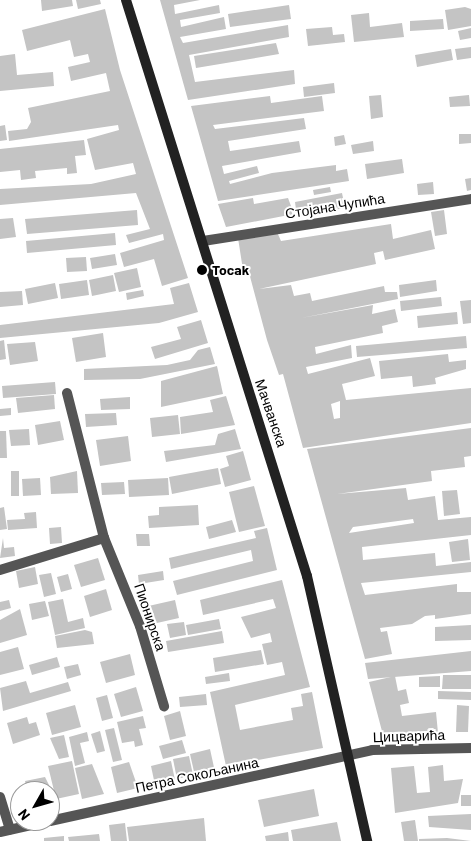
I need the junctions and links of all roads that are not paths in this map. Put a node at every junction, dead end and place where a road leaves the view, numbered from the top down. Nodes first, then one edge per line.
1 (126, 0) edge
2 (471, 199) edge
3 (204, 241) junction
4 (67, 393) dead end
5 (104, 538) junction
6 (0, 570) edge
7 (164, 706) dead end
8 (471, 748) edge
9 (350, 756) junction
10 (0, 797) edge
11 (60, 819) edge
12 (5, 831) edge
13 (367, 841) edge

1 - 3 main road, Мачванска
2 - 3 street, Стојана Чупића
3 - 9 main road, Мачванска
4 - 5 street, Пионирска
5 - 6 street
5 - 7 street, Пионирска
8 - 9 street, Цицварића
9 - 11 street, Петра Сокољанина
9 - 13 main road, Мачванска
10 - 12 street

